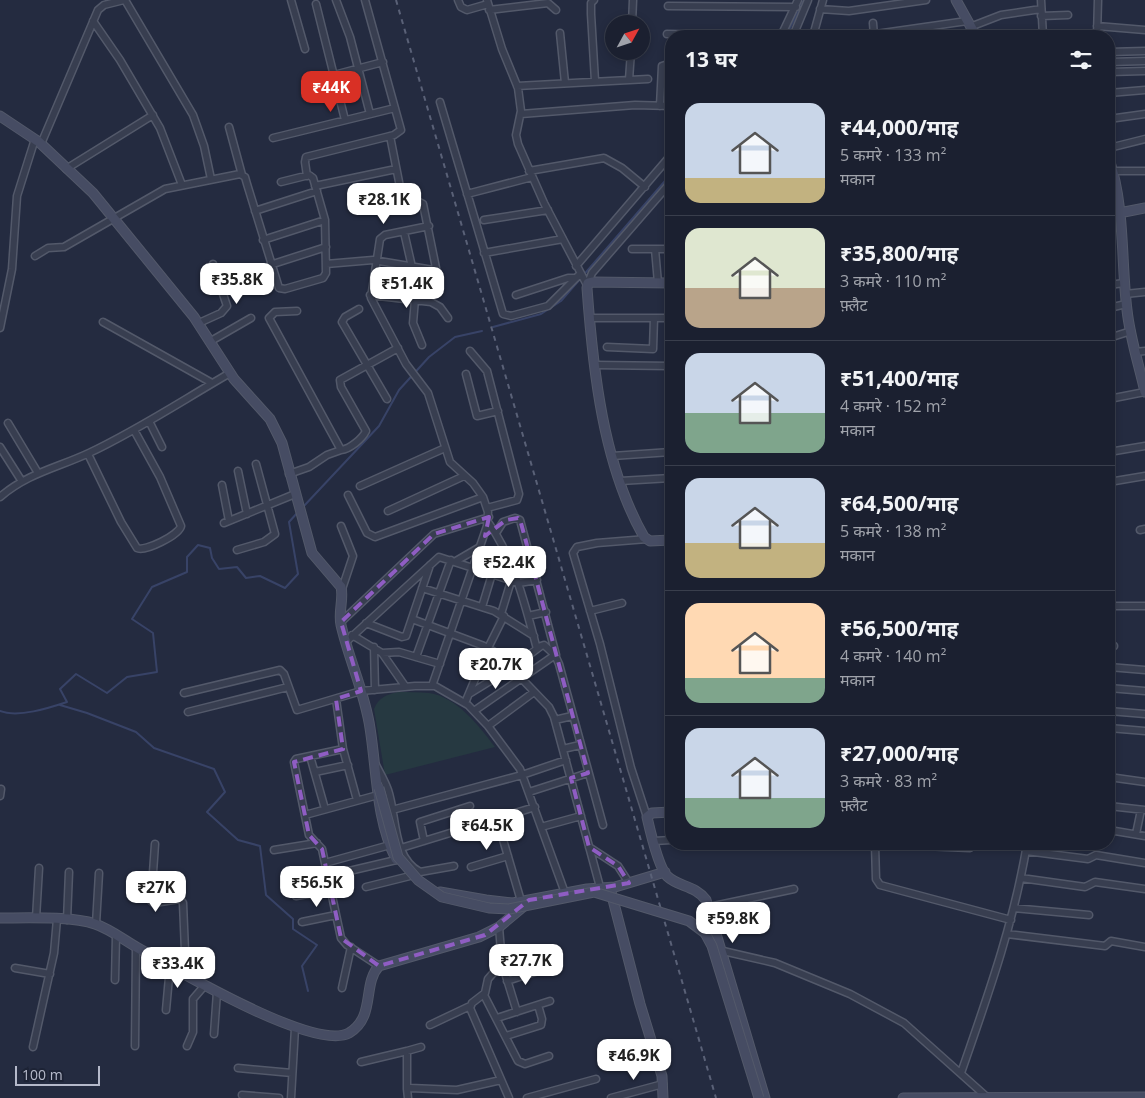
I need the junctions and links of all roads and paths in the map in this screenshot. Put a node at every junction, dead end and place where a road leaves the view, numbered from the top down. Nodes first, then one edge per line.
1 (125, 0) edge
2 (291, 0) edge
3 (336, 0) edge
4 (365, 0) edge
5 (458, 0) edge
6 (594, 0) edge
7 (633, 0) edge
8 (798, 0) edge
9 (808, 0) edge
10 (823, 0) edge
11 (926, 0) edge
12 (956, 0) edge
13 (1041, 0) edge
14 (1098, 0) edge
15 (316, 4) dead end
16 (488, 5) edge
17 (668, 6) dead end
18 (796, 7) junction
19 (1041, 8) junction
20 (820, 9) junction
21 (556, 10) dead end
22 (632, 15) edge
23 (1068, 15) dead end
24 (1041, 16) junction
25 (93, 21) junction
26 (873, 23) dead end
27 (969, 24) junction
28 (1097, 26) junction
29 (784, 30) edge
30 (796, 30) edge
31 (815, 30) edge
32 (874, 30) edge
33 (917, 30) edge
34 (972, 30) edge
35 (1042, 30) edge
36 (1097, 30) edge
37 (1145, 30) edge
38 (560, 33) dead end
39 (305, 49) dead end
40 (1145, 51) edge
41 (1115, 52) edge
42 (630, 60) edge
43 (1145, 61) edge
44 (383, 62) junction
45 (1115, 62) edge
46 (665, 65) edge
47 (358, 68) junction
48 (1145, 71) edge
49 (1115, 72) edge
50 (334, 75) junction
51 (648, 79) dead end
52 (629, 80) junction
53 (595, 81) junction
54 (565, 83) junction
55 (517, 86) junction
56 (1145, 90) edge
57 (1115, 92) edge
58 (440, 102) dead end
59 (660, 106) junction
60 (665, 106) edge
61 (395, 108) junction
62 (370, 114) junction
63 (521, 114) junction
64 (1145, 114) edge
65 (0, 116) edge
66 (153, 116) junction
67 (1115, 118) edge
68 (345, 120) junction
69 (229, 127) dead end
70 (390, 136) junction
71 (273, 138) dead end
72 (1145, 139) edge
73 (38, 142) junction
74 (1115, 146) edge
75 (665, 162) edge
76 (396, 168) junction
77 (66, 169) junction
78 (1115, 171) edge
79 (1145, 171) edge
80 (530, 174) junction
81 (242, 175) junction
82 (307, 176) junction
83 (211, 179) junction
84 (281, 182) dead end
85 (182, 185) junction
86 (645, 187) junction
87 (316, 189) junction
88 (665, 189) edge
89 (1115, 192) edge
90 (467, 194) junction
91 (1145, 208) edge
92 (255, 210) junction
93 (548, 210) junction
94 (1119, 213) junction
95 (1115, 214) edge
96 (113, 218) junction
97 (325, 220) junction
98 (484, 220) dead end
99 (428, 226) junction
100 (404, 232) junction
101 (563, 238) junction
102 (263, 240) junction
103 (326, 247) junction
104 (632, 249) dead end
105 (655, 249) junction
106 (665, 249) edge
107 (484, 253) junction
108 (35, 256) dead end
109 (376, 261) junction
110 (213, 264) dead end
111 (326, 264) junction
112 (270, 265) junction
113 (576, 266) junction
114 (412, 267) junction
115 (583, 280) junction
116 (658, 283) junction
117 (665, 283) edge
118 (1124, 283) junction
119 (1115, 284) edge
120 (1145, 292) edge
121 (1126, 294) junction
122 (370, 295) junction
123 (516, 295) dead end
124 (415, 299) junction
125 (1126, 304) junction
126 (1115, 307) edge
127 (359, 309) dead end
128 (296, 311) dead end
129 (251, 318) dead end
130 (448, 318) dead end
131 (590, 318) junction
132 (654, 318) junction
133 (665, 318) edge
134 (103, 322) dead end
135 (199, 322) junction
136 (0, 328) edge
137 (1131, 331) junction
138 (1115, 336) edge
139 (211, 341) junction
140 (422, 345) dead end
141 (607, 347) dead end
142 (398, 348) junction
143 (470, 351) dead end
144 (1145, 351) edge
145 (1135, 352) junction
146 (596, 365) junction
147 (368, 366) junction
148 (665, 366) edge
149 (230, 373) junction
150 (466, 374) dead end
151 (1143, 376) edge
152 (212, 383) junction
153 (1145, 392) edge
154 (1115, 398) edge
155 (387, 399) dead end
156 (498, 411) junction
157 (149, 421) junction
158 (8, 423) dead end
159 (134, 430) junction
160 (1145, 446) edge
161 (0, 447) edge
162 (162, 447) dead end
163 (444, 448) junction
164 (341, 450) junction
165 (1115, 451) edge
166 (665, 452) edge
167 (88, 454) junction
168 (612, 456) junction
169 (256, 464) dead end
170 (238, 471) dead end
171 (38, 473) junction
172 (289, 474) junction
173 (464, 476) junction
174 (1145, 476) edge
175 (665, 478) edge
176 (21, 480) junction
177 (620, 481) junction
178 (1115, 481) edge
179 (222, 485) dead end
180 (360, 486) dead end
181 (295, 494) junction
182 (348, 495) dead end
183 (0, 497) edge
184 (483, 497) junction
185 (267, 505) junction
186 (487, 508) junction
187 (388, 512) dead end
188 (247, 514) junction
189 (488, 520) junction
190 (341, 526) dead end
191 (496, 533) junction
192 (647, 539) junction
193 (665, 540) edge
194 (480, 547) junction
195 (237, 550) dead end
196 (529, 551) junction
197 (508, 556) junction
198 (454, 561) junction
199 (430, 564) junction
200 (473, 568) junction
201 (492, 574) junction
202 (537, 580) junction
203 (511, 581) junction
204 (519, 583) junction
205 (422, 588) junction
206 (342, 589) junction
207 (440, 594) junction
208 (462, 600) junction
209 (622, 603) dead end
210 (1115, 606) edge
211 (1145, 606) edge
212 (482, 607) junction
213 (590, 611) junction
214 (546, 612) junction
215 (502, 615) junction
216 (528, 616) junction
217 (412, 619) junction
218 (341, 622) junction
219 (366, 623) junction
220 (428, 625) junction
221 (451, 633) junction
222 (534, 636) junction
223 (349, 639) junction
224 (374, 647) junction
225 (488, 648) junction
226 (537, 649) junction
227 (382, 652) junction
228 (556, 656) junction
229 (416, 657) junction
230 (440, 664) junction
231 (513, 667) junction
232 (1115, 668) edge
233 (1145, 670) edge
234 (523, 679) junction
235 (405, 686) junction
236 (432, 686) junction
237 (288, 687) junction
238 (1115, 688) edge
239 (375, 690) junction
240 (361, 691) junction
241 (1145, 691) edge
242 (534, 692) junction
243 (184, 694) dead end
244 (469, 694) junction
245 (336, 699) junction
246 (465, 703) junction
247 (474, 711) junction
248 (188, 712) dead end
249 (1115, 712) edge
250 (1145, 714) edge
251 (572, 716) junction
252 (555, 720) junction
253 (488, 726) junction
254 (1115, 728) edge
255 (1145, 731) edge
256 (580, 745) junction
257 (344, 749) junction
258 (563, 749) junction
259 (310, 756) junction
260 (566, 760) junction
261 (375, 764) junction
262 (348, 765) junction
263 (315, 772) junction
264 (588, 773) junction
265 (522, 775) junction
266 (1115, 777) edge
267 (571, 778) junction
268 (1145, 782) edge
269 (379, 791) junction
270 (529, 792) junction
271 (357, 800) junction
272 (470, 806) dead end
273 (535, 807) junction
274 (1115, 807) edge
275 (325, 809) junction
276 (392, 810) junction
277 (1143, 810) edge
278 (665, 812) edge
279 (305, 815) junction
280 (581, 816) junction
281 (647, 817) junction
282 (497, 819) junction
283 (603, 825) dead end
284 (541, 827) junction
285 (1115, 831) edge
286 (1136, 834) junction
287 (1145, 836) edge
288 (424, 840) junction
289 (665, 840) edge
290 (654, 841) junction
291 (317, 843) junction
292 (155, 844) dead end
293 (390, 845) junction
294 (589, 847) junction
295 (401, 848) junction
296 (274, 850) dead end
297 (876, 850) edge
298 (1026, 852) joint
299 (508, 856) junction
300 (396, 860) junction
301 (1145, 862) edge
302 (325, 863) junction
303 (454, 866) dead end
304 (472, 867) dead end
305 (39, 868) dead end
306 (69, 872) dead end
307 (665, 872) junction
308 (99, 873) dead end
309 (414, 875) junction
310 (328, 876) junction
311 (1021, 878) junction
312 (629, 883) junction
313 (366, 887) dead end
314 (600, 887) junction
315 (610, 887) junction
316 (794, 889) dead end
317 (1145, 889) edge
318 (331, 890) junction
319 (565, 893) junction
320 (296, 896) dead end
321 (525, 901) junction
322 (709, 907) junction
323 (1014, 908) junction
324 (1089, 915) dead end
325 (336, 916) junction
326 (0, 918) edge
327 (36, 918) junction
328 (57, 919) junction
329 (67, 920) junction
330 (1010, 920) junction
331 (302, 922) dead end
332 (96, 924) junction
333 (499, 927) junction
334 (1007, 934) junction
335 (116, 936) junction
336 (136, 947) junction
337 (351, 947) junction
338 (1145, 947) edge
339 (723, 952) junction
340 (502, 962) junction
341 (170, 966) junction
342 (379, 966) junction
343 (15, 968) dead end
344 (538, 971) dead end
345 (50, 974) junction
346 (186, 975) junction
347 (115, 980) dead end
348 (507, 981) junction
349 (205, 985) junction
350 (342, 988) dead end
351 (217, 992) junction
352 (484, 995) junction
353 (550, 1001) dead end
354 (538, 1005) junction
355 (470, 1006) junction
356 (166, 1010) dead end
357 (517, 1012) junction
358 (497, 1018) junction
359 (430, 1025) dead end
360 (295, 1028) junction
361 (214, 1034) dead end
362 (506, 1036) junction
363 (135, 1046) dead end
364 (187, 1046) dead end
365 (33, 1047) dead end
366 (421, 1048) dead end
367 (407, 1051) junction
368 (549, 1056) dead end
369 (361, 1062) dead end
370 (238, 1068) dead end
371 (292, 1073) junction
372 (961, 1074) junction
373 (596, 1079) dead end
374 (501, 1080) junction
375 (663, 1084) junction
376 (407, 1089) junction
377 (242, 1095) dead end
378 (1145, 1096) edge
379 (987, 1097) edge
380 (279, 1098) edge
381 (291, 1098) edge
382 (408, 1098) edge
383 (509, 1098) edge
384 (527, 1098) edge
385 (611, 1098) edge
386 (663, 1098) edge
387 (759, 1098) edge
388 (765, 1098) edge
389 (903, 1098) edge

1 - 25 street
1 - 83 street
2 - 39 street
3 - 47 street
4 - 44 street
5 - 16 street
6 - 53 street
7 - 22 street
8 - 18 street
9 - 30 street
10 - 20 street
11 - 20 street
12 - 27 street
13 - 19 street
14 - 28 street
15 - 50 street
16 - 21 street
16 - 55 street
17 - 18 street
18 - 29 street
19 - 24 street
19 - 27 street
20 - 31 street
23 - 24 street
24 - 35 street
25 - 66 street
25 - 73 street
26 - 32 street
27 - 33 street
27 - 34 street
28 - 36 street
28 - 37 street
38 - 54 street
40 - 41 street
42 - 52 street
43 - 45 street
44 - 47 street
44 - 61 street
46 - 59 street
47 - 50 street
47 - 62 street
48 - 49 street
50 - 68 street
51 - 52 street
52 - 53 street
53 - 54 street
54 - 55 street
55 - 63 street
56 - 57 street
58 - 90 street
59 - 60 street
59 - 63 street
61 - 62 street
61 - 70 street
62 - 68 street
63 - 80 street
64 - 67 street
65 - 73 street
66 - 77 street
66 - 85 street
68 - 71 street
69 - 81 street
70 - 76 street
70 - 82 street
72 - 74 street
73 - 77 street
73 - 136 street
75 - 86 street
76 - 87 street
76 - 99 street
77 - 96 street
78 - 79 street
80 - 86 street
80 - 90 street
80 - 93 street
81 - 83 street
81 - 92 street
82 - 84 street
82 - 87 street
83 - 85 street
85 - 96 street
86 - 113 street
87 - 92 street
87 - 97 street
88 - 115 street
89 - 94 street
90 - 107 street
91 - 94 street
92 - 102 street
93 - 98 street
93 - 101 street
94 - 95 street
94 - 118 street
96 - 108 street
96 - 135 street
97 - 102 street
97 - 103 street
99 - 100 street
99 - 114 street
100 - 109 street
100 - 114 street
101 - 107 street
101 - 113 street
102 - 112 street
103 - 111 street
103 - 112 street
104 - 105 street
105 - 106 street
105 - 116 street
107 - 115 street
109 - 111 street
109 - 114 street
109 - 122 street
110 - 135 street
111 - 112 street
113 - 115 street
115 - 116 street
115 - 123 street
115 - 131 street
116 - 117 street
118 - 119 street
118 - 121 street
120 - 121 street
121 - 125 street
122 - 124 street
122 - 142 street
124 - 130 street
124 - 140 street
125 - 126 street
125 - 137 street
127 - 147 street
128 - 164 street
129 - 139 street
131 - 132 street
131 - 146 street
132 - 133 street
132 - 141 street
134 - 152 street
135 - 139 street
137 - 138 street
137 - 145 street
139 - 149 street
142 - 147 street
142 - 163 street
143 - 156 street
144 - 145 street
145 - 151 street
146 - 148 street
146 - 168 street
147 - 155 street
147 - 164 street
149 - 152 street
149 - 172 street
150 - 156 street
151 - 153 street
152 - 157 street
153 - 154 street
156 - 186 street
157 - 159 street
157 - 162 street
158 - 171 street
159 - 167 street
159 - 167 street
160 - 165 street
161 - 176 street
163 - 173 street
163 - 180 street
164 - 172 street
166 - 168 street
167 - 171 street
168 - 177 street
169 - 185 street
170 - 188 street
171 - 176 street
172 - 181 street
173 - 184 street
173 - 187 street
174 - 178 street
175 - 177 street
176 - 183 street
177 - 192 street
179 - 188 street
181 - 185 street
181 - 206 street
182 - 184 street
184 - 186 street
185 - 188 street
185 - 195 street
186 - 189 street
189 - 191 street
189 - 194 street
189 - 218 street
190 - 206 street
191 - 196 street
191 - 197 street
192 - 193 street
192 - 213 street
194 - 198 street
194 - 200 street
196 - 197 street
196 - 202 street
197 - 204 street
198 - 199 street
198 - 200 street
198 - 207 street
199 - 205 street
199 - 219 street
200 - 201 street
200 - 208 street
201 - 203 street
201 - 212 street
202 - 204 street
202 - 214 street
203 - 204 street
203 - 215 street
204 - 216 street
205 - 207 street
205 - 217 street
206 - 218 street
207 - 208 street
207 - 220 street
208 - 212 street
208 - 221 street
209 - 213 street
210 - 211 street
212 - 215 street
213 - 281 street
214 - 216 street
214 - 228 street
215 - 222 street
215 - 225 street
216 - 222 street
217 - 219 street
217 - 220 street
218 - 223 street
219 - 223 street
220 - 221 street
220 - 229 street
221 - 225 street
221 - 230 street
222 - 226 street
223 - 224 street
223 - 240 street
224 - 227 street
224 - 239 street
225 - 231 street
225 - 244 street
226 - 228 street
226 - 231 street
227 - 229 street
227 - 235 street
228 - 234 street
228 - 251 street
229 - 230 street
230 - 236 street
231 - 234 street
231 - 244 street
232 - 233 street
234 - 242 street
234 - 247 street
235 - 236 street
235 - 239 street
236 - 246 street
237 - 243 street
237 - 245 street
237 - 248 street
238 - 241 street
239 - 240 street
240 - 245 street
240 - 261 street
242 - 252 street
242 - 253 street
244 - 246 street
245 - 257 street
246 - 247 street
247 - 253 street
249 - 250 street
251 - 252 street
251 - 256 street
252 - 258 street
253 - 265 street
254 - 255 street
256 - 258 street
256 - 264 street
257 - 259 street
257 - 262 street
258 - 260 street
259 - 263 street
259 - 279 street
260 - 265 street
260 - 267 street
261 - 269 street
261 - 276 street
262 - 263 street
262 - 271 street
263 - 275 street
264 - 267 street
264 - 283 street
265 - 270 street
265 - 276 street
266 - 268 street
267 - 270 street
267 - 280 street
269 - 271 street
269 - 293 street
269 - 387 street, bridge
270 - 273 street
271 - 275 street
272 - 288 street
273 - 282 street
273 - 284 street
274 - 277 street
275 - 279 street
276 - 295 street
277 - 286 street
278 - 281 street
279 - 291 street
280 - 284 street
280 - 294 street
281 - 290 street
282 - 288 street
282 - 299 street
284 - 319 street
285 - 286 street
286 - 287 street
288 - 295 street
289 - 290 street
290 - 307 street
291 - 296 street
291 - 302 street
292 - 346 street
293 - 300 street
293 - 302 street
294 - 312 street
294 - 314 street
295 - 303 street
297 - 330 street
298 - 301 street
298 - 311 street
299 - 304 street
299 - 321 street
300 - 309 street
300 - 310 street
302 - 310 street
305 - 327 street
306 - 329 street
307 - 312 street
307 - 322 street
308 - 332 street
309 - 313 street
309 - 321 street
310 - 318 street
311 - 317 street
311 - 323 street
312 - 315 street
314 - 315 street
314 - 319 street
315 - 375 street
316 - 322 street
318 - 320 street
318 - 325 street
319 - 321 street
321 - 333 street
322 - 339 street
323 - 324 street
323 - 330 street
325 - 331 street
325 - 337 street
326 - 327 street
327 - 328 street
328 - 329 street
328 - 345 street
329 - 332 street
330 - 334 street
332 - 335 street
333 - 340 street
333 - 342 street
334 - 338 street
334 - 372 street
335 - 336 street
335 - 347 street
336 - 341 street
336 - 363 street
337 - 342 street
337 - 350 street
339 - 372 street
339 - 388 street
340 - 348 street
340 - 352 street
341 - 346 street
341 - 356 street
342 - 360 street
343 - 345 street
344 - 348 street
345 - 365 street
346 - 349 street
348 - 357 street
349 - 351 street
349 - 364 street
351 - 360 street
351 - 361 street
352 - 355 street
352 - 358 street
353 - 354 street
354 - 357 street
354 - 362 street
355 - 359 street
355 - 374 street
357 - 358 street
358 - 362 street
360 - 371 street
362 - 368 street
366 - 367 street
367 - 369 street
367 - 376 street
370 - 371 street
371 - 381 street
372 - 379 street
373 - 384 street
374 - 376 street
374 - 383 street
375 - 385 street
375 - 386 street
376 - 382 street
377 - 380 street
378 - 379 street
379 - 389 street

